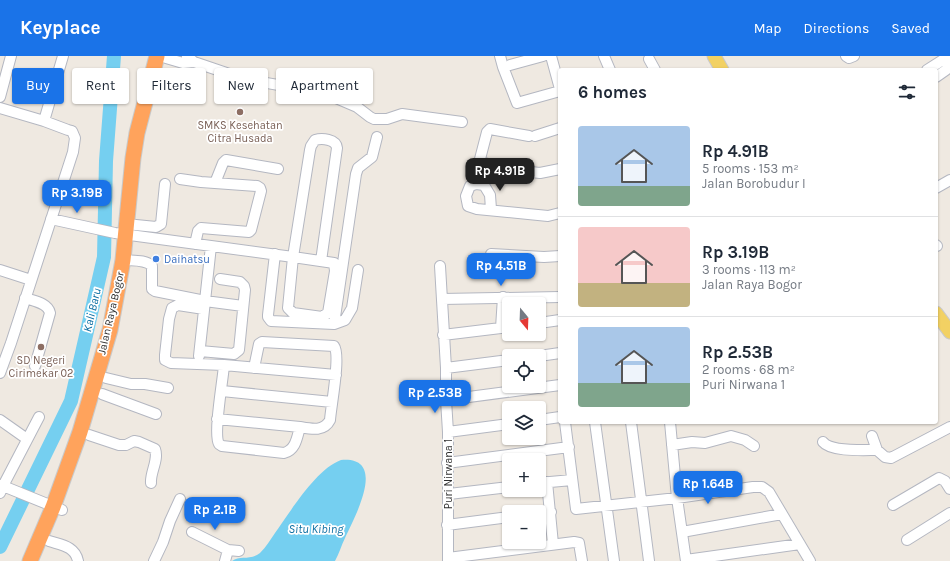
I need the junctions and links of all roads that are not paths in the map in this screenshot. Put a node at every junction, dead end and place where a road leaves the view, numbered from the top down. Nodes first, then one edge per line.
1 (12, 56) edge
2 (63, 56) edge
3 (500, 56) edge
4 (542, 56) edge
5 (551, 56) edge
6 (604, 56) edge
7 (714, 56) edge
8 (846, 56) edge
9 (854, 56) edge
10 (949, 56) edge
11 (162, 57) edge
12 (191, 59) edge
13 (649, 59) dead end
14 (939, 61) junction
15 (510, 65) dead end
16 (609, 68) edge
17 (654, 68) edge
18 (721, 68) edge
19 (930, 68) edge
20 (949, 70) edge
21 (938, 76) edge
22 (558, 82) edge
23 (558, 91) edge
24 (0, 97) edge
25 (0, 108) edge
26 (44, 121) junction
27 (462, 122) dead end
28 (558, 129) edge
29 (377, 137) dead end
30 (487, 164) junction
31 (278, 169) dead end
32 (558, 169) edge
33 (180, 179) dead end
34 (950, 180) edge
35 (215, 183) junction
36 (165, 184) dead end
37 (484, 186) junction
38 (938, 187) edge
39 (491, 210) junction
40 (558, 214) edge
41 (51, 219) junction
42 (128, 230) junction
43 (195, 244) junction
44 (211, 246) junction
45 (275, 254) junction
46 (491, 254) dead end
47 (558, 256) edge
48 (293, 257) junction
49 (127, 260) junction
50 (321, 261) junction
51 (440, 266) dead end
52 (0, 270) edge
53 (358, 270) dead end
54 (220, 279) dead end
55 (31, 280) junction
56 (546, 297) edge
57 (558, 297) edge
58 (25, 298) junction
59 (502, 298) edge
60 (442, 299) junction
61 (205, 305) junction
62 (243, 306) junction
63 (938, 315) edge
64 (558, 320) edge
65 (546, 322) edge
66 (334, 324) junction
67 (948, 326) edge
68 (502, 328) edge
69 (443, 335) junction
70 (200, 351) junction
71 (558, 353) edge
72 (546, 355) edge
73 (502, 361) edge
74 (198, 364) junction
75 (224, 365) junction
76 (35, 366) dead end
77 (254, 368) junction
78 (446, 368) junction
79 (0, 373) edge
80 (336, 375) junction
81 (106, 378) junction
82 (558, 385) edge
83 (168, 388) dead end
84 (222, 391) junction
85 (102, 394) junction
86 (446, 400) junction
87 (332, 402) junction
88 (156, 414) dead end
89 (39, 417) dead end
90 (558, 417) edge
91 (546, 419) edge
92 (0, 420) edge
93 (218, 420) junction
94 (565, 424) edge
95 (595, 424) edge
96 (631, 424) edge
97 (670, 424) edge
98 (502, 425) edge
99 (300, 426) junction
100 (950, 426) edge
101 (448, 432) junction
102 (89, 435) junction
103 (872, 436) dead end
104 (27, 439) junction
105 (823, 442) dead end
106 (672, 445) junction
107 (754, 446) dead end
108 (569, 447) junction
109 (877, 450) junction
110 (447, 463) junction
111 (572, 480) junction
112 (151, 483) dead end
113 (546, 483) edge
114 (1, 488) edge
115 (502, 488) edge
116 (950, 489) edge
117 (448, 494) junction
118 (546, 494) edge
119 (677, 498) junction
120 (180, 499) dead end
121 (641, 501) junction
122 (893, 505) dead end
123 (606, 506) junction
124 (58, 509) junction
125 (551, 512) junction
126 (546, 513) edge
127 (950, 513) edge
128 (782, 514) junction
129 (502, 518) edge
130 (447, 525) junction
131 (192, 532) dead end
132 (682, 532) junction
133 (907, 540) dead end
134 (49, 541) junction
135 (552, 544) junction
136 (800, 544) junction
137 (228, 550) junction
138 (239, 551) dead end
139 (448, 559) edge
140 (30, 561) edge
141 (41, 561) edge
142 (78, 561) edge
143 (154, 561) edge
144 (225, 561) edge
145 (582, 561) edge
146 (614, 561) edge
147 (649, 561) edge
148 (686, 561) edge
149 (810, 561) edge

1 - 24 street
2 - 26 street
3 - 23 street
4 - 15 street
5 - 22 street
6 - 16 street
7 - 18 main road
8 - 9 street
10 - 14 street
11 - 12 street
11 - 42 highway, Jalan Raya Bogor
12 - 27 street
13 - 17 street
14 - 19 street
14 - 20 street
20 - 21 street
25 - 26 street
26 - 41 street
28 - 30 street
29 - 66 street
30 - 32 street
30 - 37 street
31 - 35 street
33 - 35 street
34 - 38 street
35 - 43 street
36 - 42 street
37 - 39 street
37 - 39 street
39 - 40 street
41 - 42 street
41 - 55 street
42 - 43 street
42 - 49 highway, Jalan Raya Bogor
43 - 44 street
44 - 45 street
44 - 61 street
45 - 48 street
45 - 66 street
46 - 47 street
48 - 50 street
48 - 50 street
48 - 50 street
49 - 61 street
49 - 81 highway, Jalan Raya Bogor
49 - 124 highway, Jalan Raya Bogor
51 - 60 street, Puri Nirwana 1
52 - 55 street
53 - 66 street
54 - 62 street
55 - 58 street
56 - 57 street
58 - 76 street
58 - 79 street
59 - 60 street
60 - 69 street, Puri Nirwana 1
61 - 62 street
61 - 70 street
61 - 74 street
62 - 70 street
63 - 67 main road
64 - 65 street
68 - 69 street
69 - 78 street, Puri Nirwana 1
70 - 74 street
71 - 72 street
73 - 78 street
74 - 75 street
75 - 77 street
75 - 84 street
77 - 80 street
77 - 80 street
78 - 86 street, Puri Nirwana 1
80 - 87 street
81 - 83 street
81 - 85 highway, Jalan Raya Bogor
82 - 86 street
84 - 87 street
84 - 93 street
85 - 88 street
85 - 102 highway, Jalan Raya Bogor
86 - 101 street, Puri Nirwana 1
87 - 99 street
89 - 104 street
90 - 91 street
92 - 104 street
93 - 99 street
93 - 99 street
94 - 108 street
95 - 123 street
96 - 121 street
97 - 106 street
98 - 101 street
100 - 109 street
101 - 110 street, Puri Nirwana 1
102 - 112 street
102 - 124 highway, Jalan Raya Bogor
103 - 109 street
104 - 114 street
105 - 109 street
106 - 107 street
106 - 119 street
108 - 110 street
108 - 111 street
110 - 117 street, Puri Nirwana 1
111 - 113 street
111 - 123 street
114 - 124 street
115 - 117 street
116 - 122 street
117 - 130 street, Puri Nirwana 1
118 - 125 street
119 - 121 street
119 - 128 street
119 - 132 street
120 - 143 street
121 - 123 street
121 - 147 street
123 - 146 street
124 - 134 highway, Jalan Raya Bogor
124 - 140 highway, Jalan Raya Bogor
125 - 126 street
125 - 135 street
127 - 133 street
128 - 132 street
128 - 136 street
129 - 130 street
130 - 139 street, Puri Nirwana 1
131 - 137 street
132 - 148 street
134 - 141 highway, Jalan Raya Bogor
134 - 142 street
135 - 139 street
135 - 145 street
136 - 148 street
136 - 149 street
137 - 138 street
137 - 144 street

